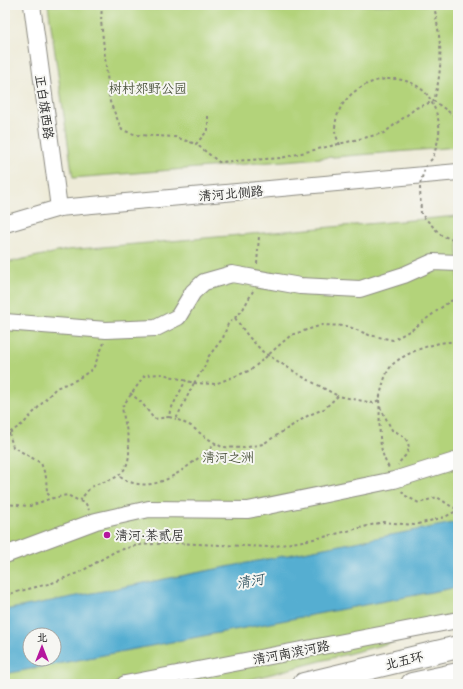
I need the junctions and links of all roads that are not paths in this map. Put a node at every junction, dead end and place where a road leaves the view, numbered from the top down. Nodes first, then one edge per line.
1 (32, 5) edge
2 (458, 172) edge
3 (59, 208) junction
4 (5, 224) edge
5 (458, 263) edge
6 (5, 322) edge
7 (458, 460) edge
8 (5, 555) edge
9 (458, 620) edge
10 (458, 647) edge
11 (458, 674) edge
12 (125, 684) edge
13 (304, 684) edge
14 (412, 684) edge

1 - 3 street, 正白旗西路
2 - 3 street, 清河北侧路
3 - 4 street, 清河北侧路
5 - 6 street
7 - 8 street
9 - 12 street, 清河南滨河路
10 - 13 highway, 北五环
11 - 14 highway, 北五环

